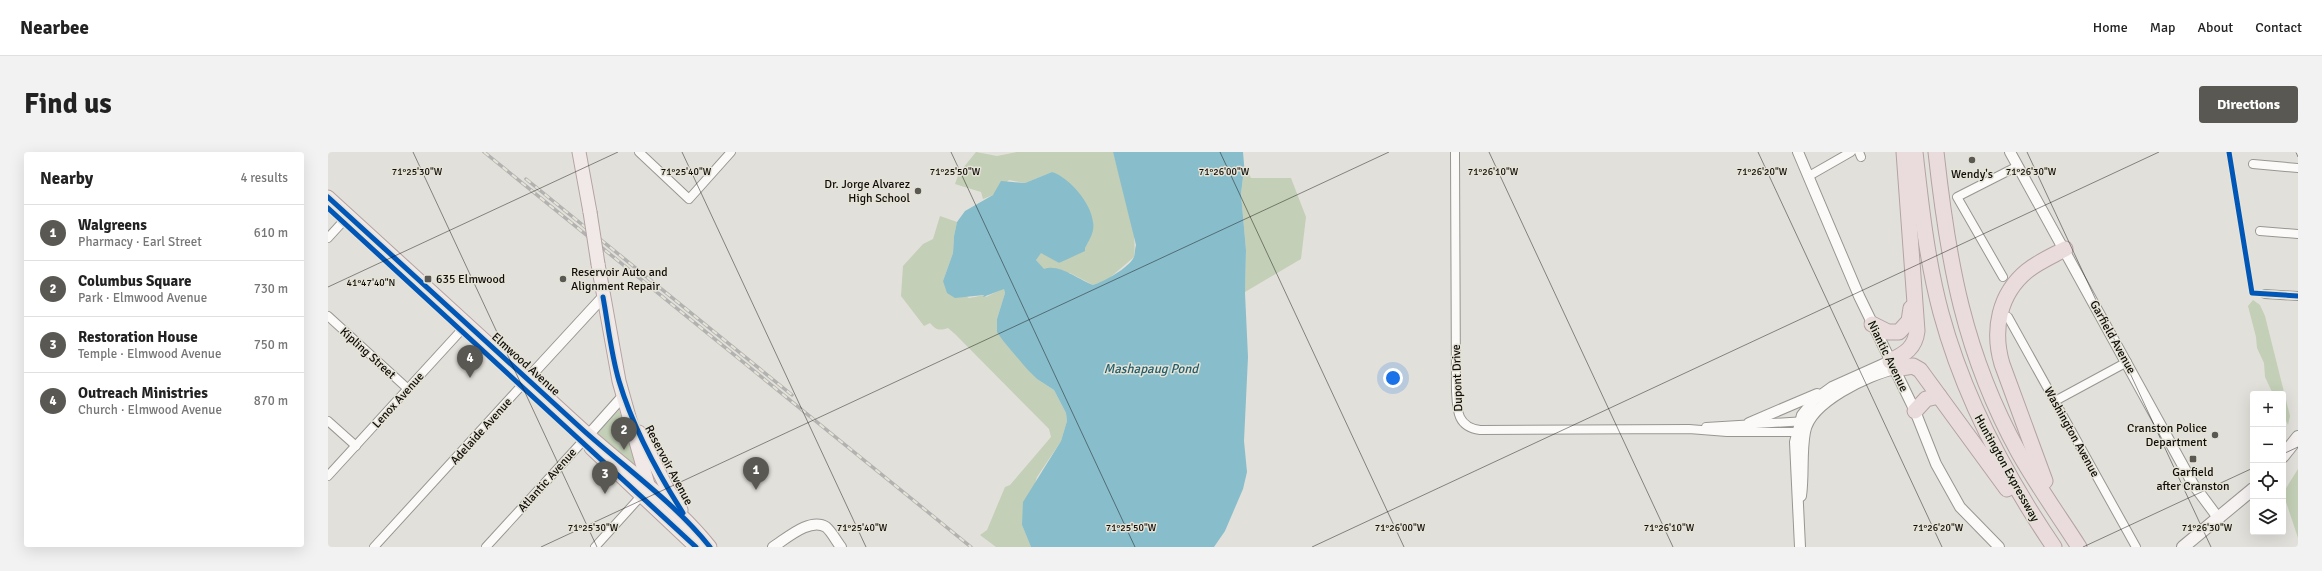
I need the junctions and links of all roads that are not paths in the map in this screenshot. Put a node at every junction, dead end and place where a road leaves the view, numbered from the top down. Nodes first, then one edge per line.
1 (579, 152) edge
2 (639, 152) edge
3 (731, 152) edge
4 (1455, 152) edge
5 (1798, 152) edge
6 (1850, 152) edge
7 (1904, 152) edge
8 (1915, 152) edge
9 (1936, 152) edge
10 (2010, 152) edge
11 (2253, 164) dead end
12 (2018, 166) junction
13 (2298, 168) edge
14 (1809, 176) junction
15 (328, 196) edge
16 (328, 208) edge
17 (346, 218) junction
18 (2260, 231) dead end
19 (2298, 234) edge
20 (328, 238) edge
21 (2065, 249) junction
22 (2003, 277) dead end
23 (1912, 287) junction
24 (2265, 294) dead end
25 (2298, 296) edge
26 (603, 297) junction
27 (328, 316) edge
28 (2008, 317) dead end
29 (1872, 324) junction
30 (465, 327) junction
31 (2127, 362) junction
32 (1892, 365) junction
33 (525, 382) junction
34 (408, 389) junction
35 (1836, 390) junction
36 (624, 395) junction
37 (1939, 396) junction
38 (2056, 402) junction
39 (628, 408) junction
40 (1915, 411) junction
41 (328, 421) edge
42 (1804, 421) junction
43 (1749, 423) junction
44 (1690, 429) junction
45 (1801, 432) junction
46 (2298, 437) edge
47 (585, 438) junction
48 (356, 446) junction
49 (2286, 452) edge
50 (328, 476) edge
51 (645, 491) junction
52 (2250, 492) edge
53 (656, 508) joint
54 (2034, 518) junction
55 (2219, 519) junction
56 (690, 525) junction
57 (374, 547) edge
58 (486, 547) edge
59 (595, 547) edge
60 (705, 547) edge
61 (773, 547) edge
62 (841, 547) edge
63 (1800, 547) edge
64 (2000, 547) edge
65 (2054, 547) edge
66 (2080, 547) edge
67 (2136, 547) edge
68 (2182, 547) edge

1 - 26 main road, Reservoir Avenue, bridge
2 - 3 street
4 - 44 street, Dupont Drive
5 - 14 street, Niantic Avenue
6 - 14 street
7 - 23 highway
8 - 54 highway, Huntington Expressway
9 - 66 highway, Huntington Expressway
10 - 12 street, Garfield Avenue
11 - 13 street
12 - 21 street, Garfield Avenue
12 - 22 street
14 - 29 street, Niantic Avenue
15 - 17 main road, Elmwood Avenue
16 - 17 main road, Elmwood Avenue
17 - 20 street
17 - 30 main road, Elmwood Avenue
18 - 19 street
21 - 31 street, Garfield Avenue
21 - 66 highway
23 - 29 highway
23 - 32 highway
24 - 25 street
26 - 33 street, Adelaide Avenue
26 - 36 main road, Reservoir Avenue
27 - 34 street, Kipling Street
28 - 38 street, Washington Avenue
29 - 32 street, Niantic Avenue
30 - 33 main road, Elmwood Avenue
30 - 34 street, Lenox Avenue
31 - 38 street
31 - 55 street, Garfield Avenue
32 - 35 street
32 - 37 highway
32 - 40 street, Niantic Avenue
33 - 47 main road, Elmwood Avenue
33 - 57 street, Adelaide Avenue
34 - 48 street, Lenox Avenue
35 - 42 street
35 - 43 street
36 - 39 main road, Reservoir Avenue
36 - 47 street, Atlantic Avenue
37 - 40 highway
37 - 54 highway
38 - 67 street, Washington Avenue
39 - 51 main road, Reservoir Avenue
39 - 56 main road, Reservoir Avenue
40 - 64 street, Niantic Avenue
41 - 48 street
42 - 43 street, Dupont Drive
42 - 45 street
43 - 44 street, Dupont Drive
44 - 45 street, Dupont Drive
45 - 63 street
46 - 49 main road
47 - 51 main road, Elmwood Avenue
47 - 58 street, Atlantic Avenue
48 - 50 street, Lenox Avenue
51 - 53 main road, Reservoir Avenue
51 - 56 main road, Elmwood Avenue
51 - 59 street
52 - 55 main road
53 - 60 main road, Elmwood Avenue
54 - 65 highway, Huntington Expressway
55 - 68 main road
56 - 60 main road, Elmwood Avenue
61 - 62 street

